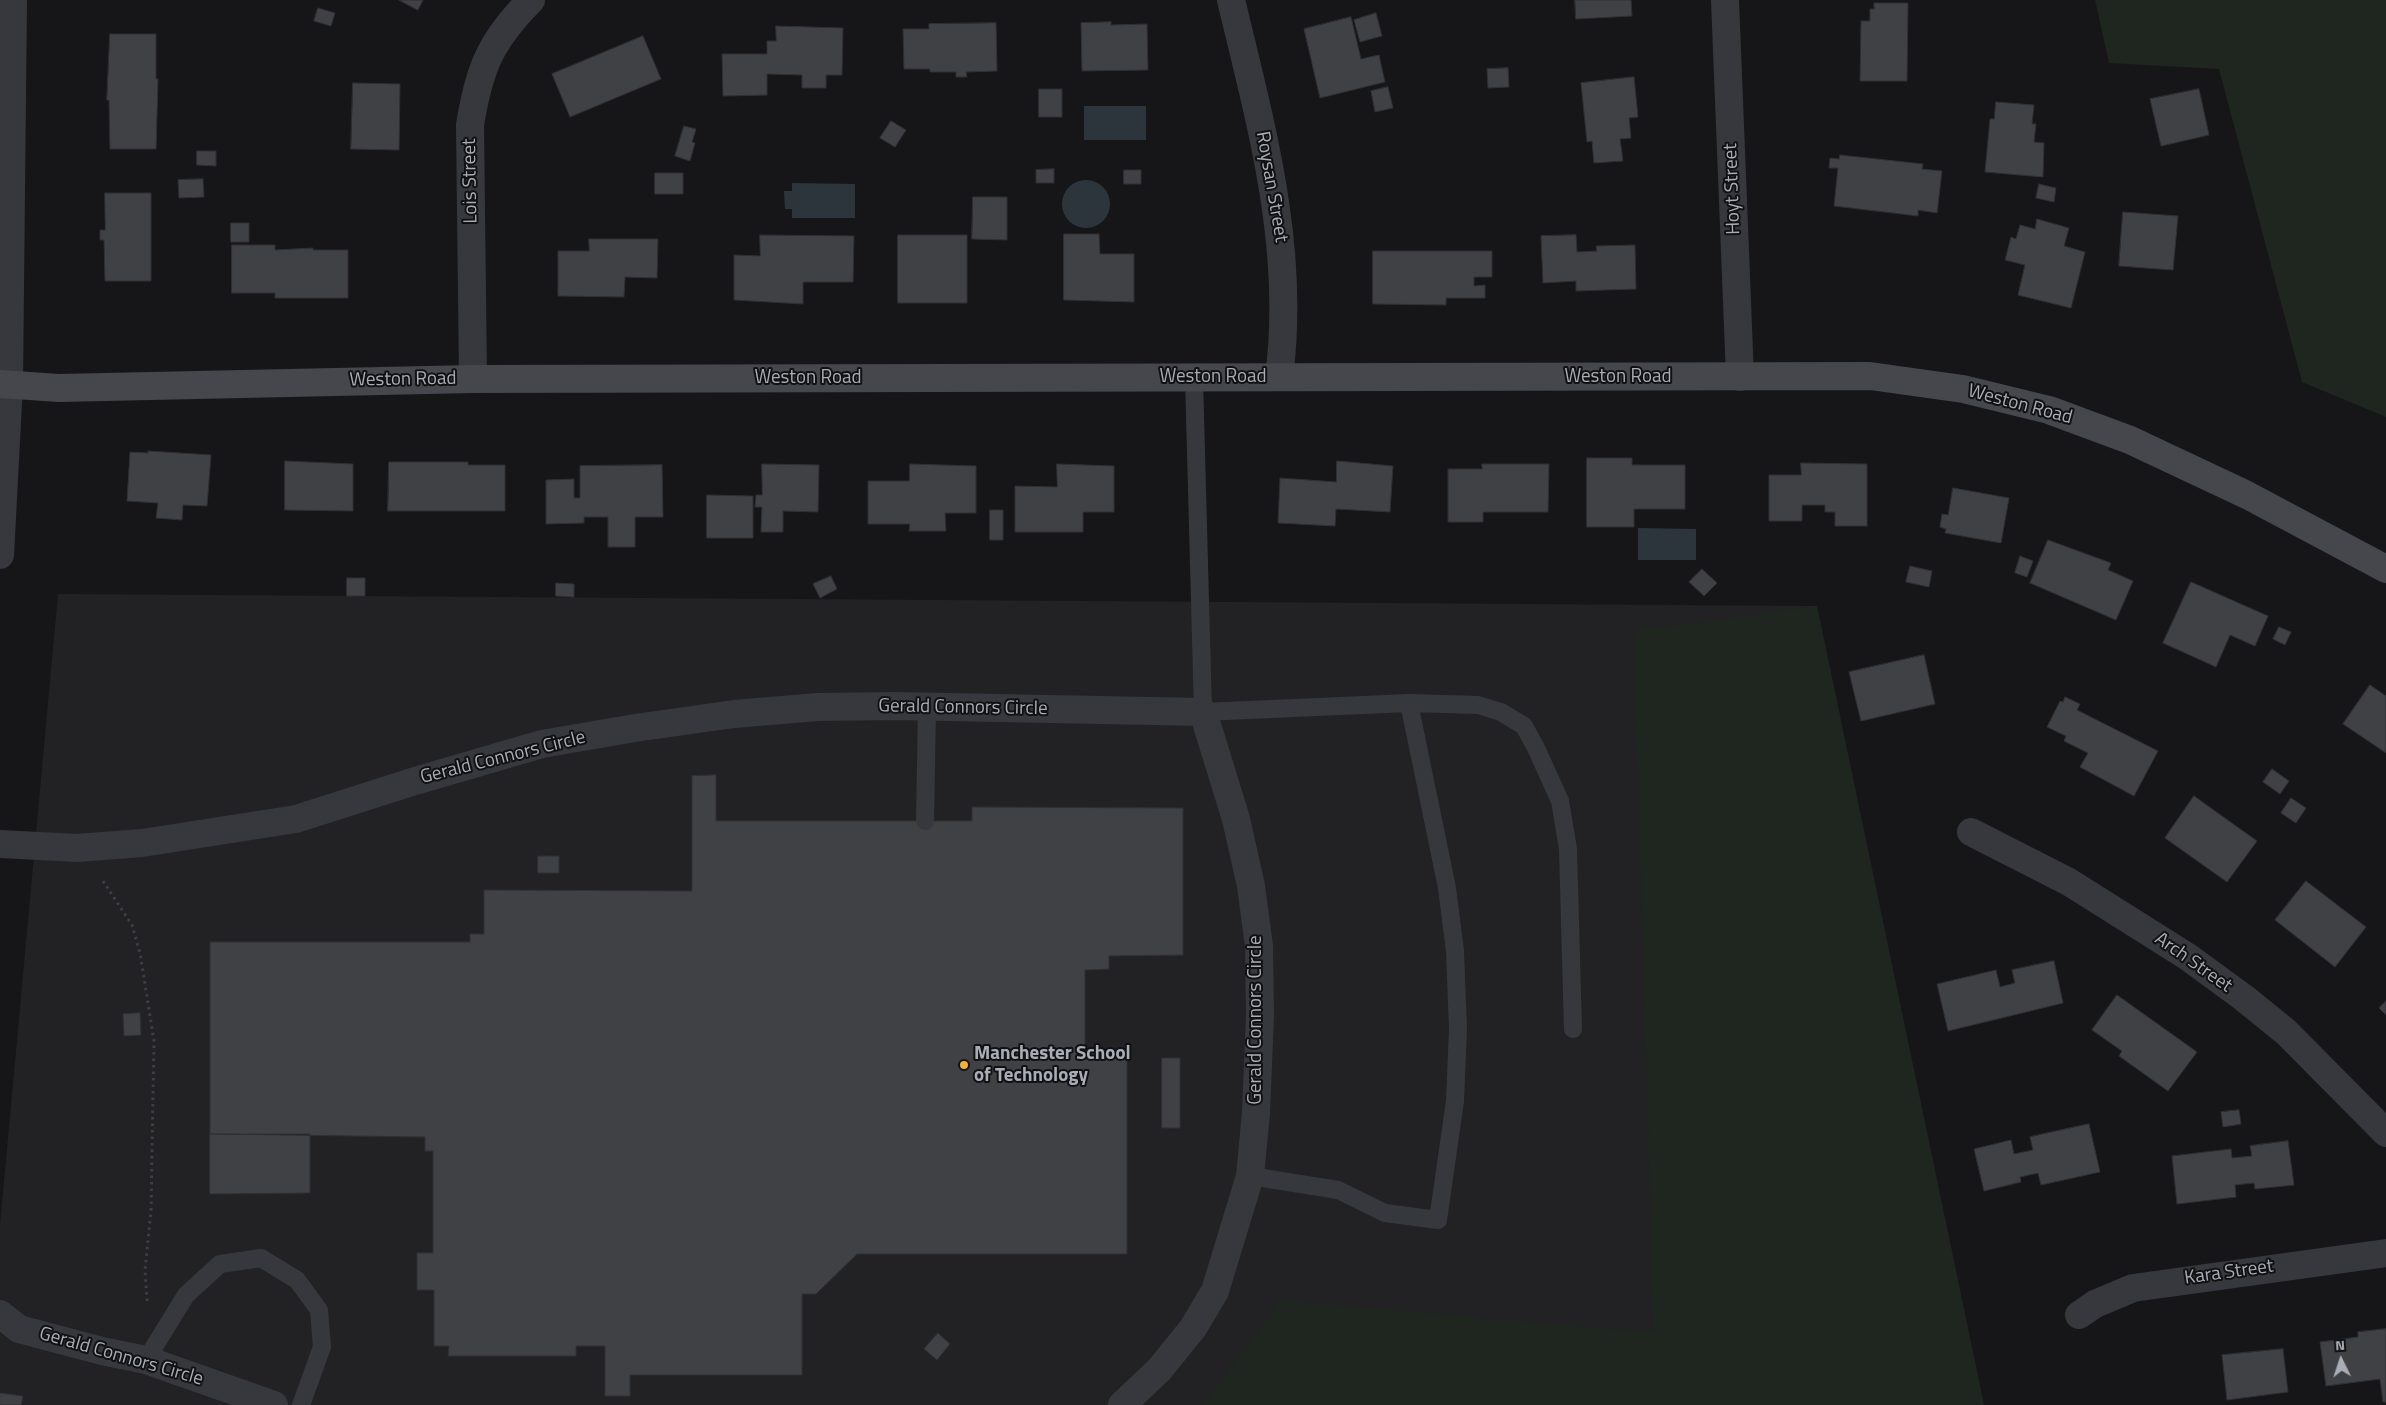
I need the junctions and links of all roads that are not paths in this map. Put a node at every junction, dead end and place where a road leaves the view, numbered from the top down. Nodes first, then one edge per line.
1 (13, 0) edge
2 (531, 0) edge
3 (1231, 0) edge
4 (1725, 0) edge
5 (1279, 377) junction
6 (1740, 377) junction
7 (1194, 378) junction
8 (473, 379) junction
9 (5, 384) edge
10 (0, 555) edge
11 (2386, 569) edge
12 (1409, 703) junction
13 (927, 707) junction
14 (1203, 712) junction
15 (925, 820) dead end
16 (1971, 832) dead end
17 (0, 844) edge
18 (1573, 1030) dead end
19 (2386, 1133) edge
20 (1250, 1176) junction
21 (2386, 1252) edge
22 (0, 1314) edge
23 (2079, 1315) dead end
24 (146, 1360) junction
25 (274, 1405) edge
26 (301, 1405) edge
27 (1122, 1405) edge

1 - 9 street
2 - 8 street, Lois Street
3 - 5 street, Roysan Street
4 - 6 street, Hoyt Street
5 - 6 street, Weston Road
5 - 7 street, Weston Road
6 - 11 street, Weston Road
7 - 8 street, Weston Road
7 - 14 lane
8 - 9 street, Weston Road
9 - 10 street
12 - 14 lane
12 - 18 lane
12 - 20 lane
13 - 14 street, Gerald Connors Circle
13 - 15 lane
13 - 17 street, Gerald Connors Circle
14 - 20 street, Gerald Connors Circle
16 - 19 street, Arch Street
20 - 27 street, Gerald Connors Circle
21 - 23 street, Kara Street
22 - 24 street, Gerald Connors Circle
24 - 25 street, Gerald Connors Circle
24 - 26 lane

